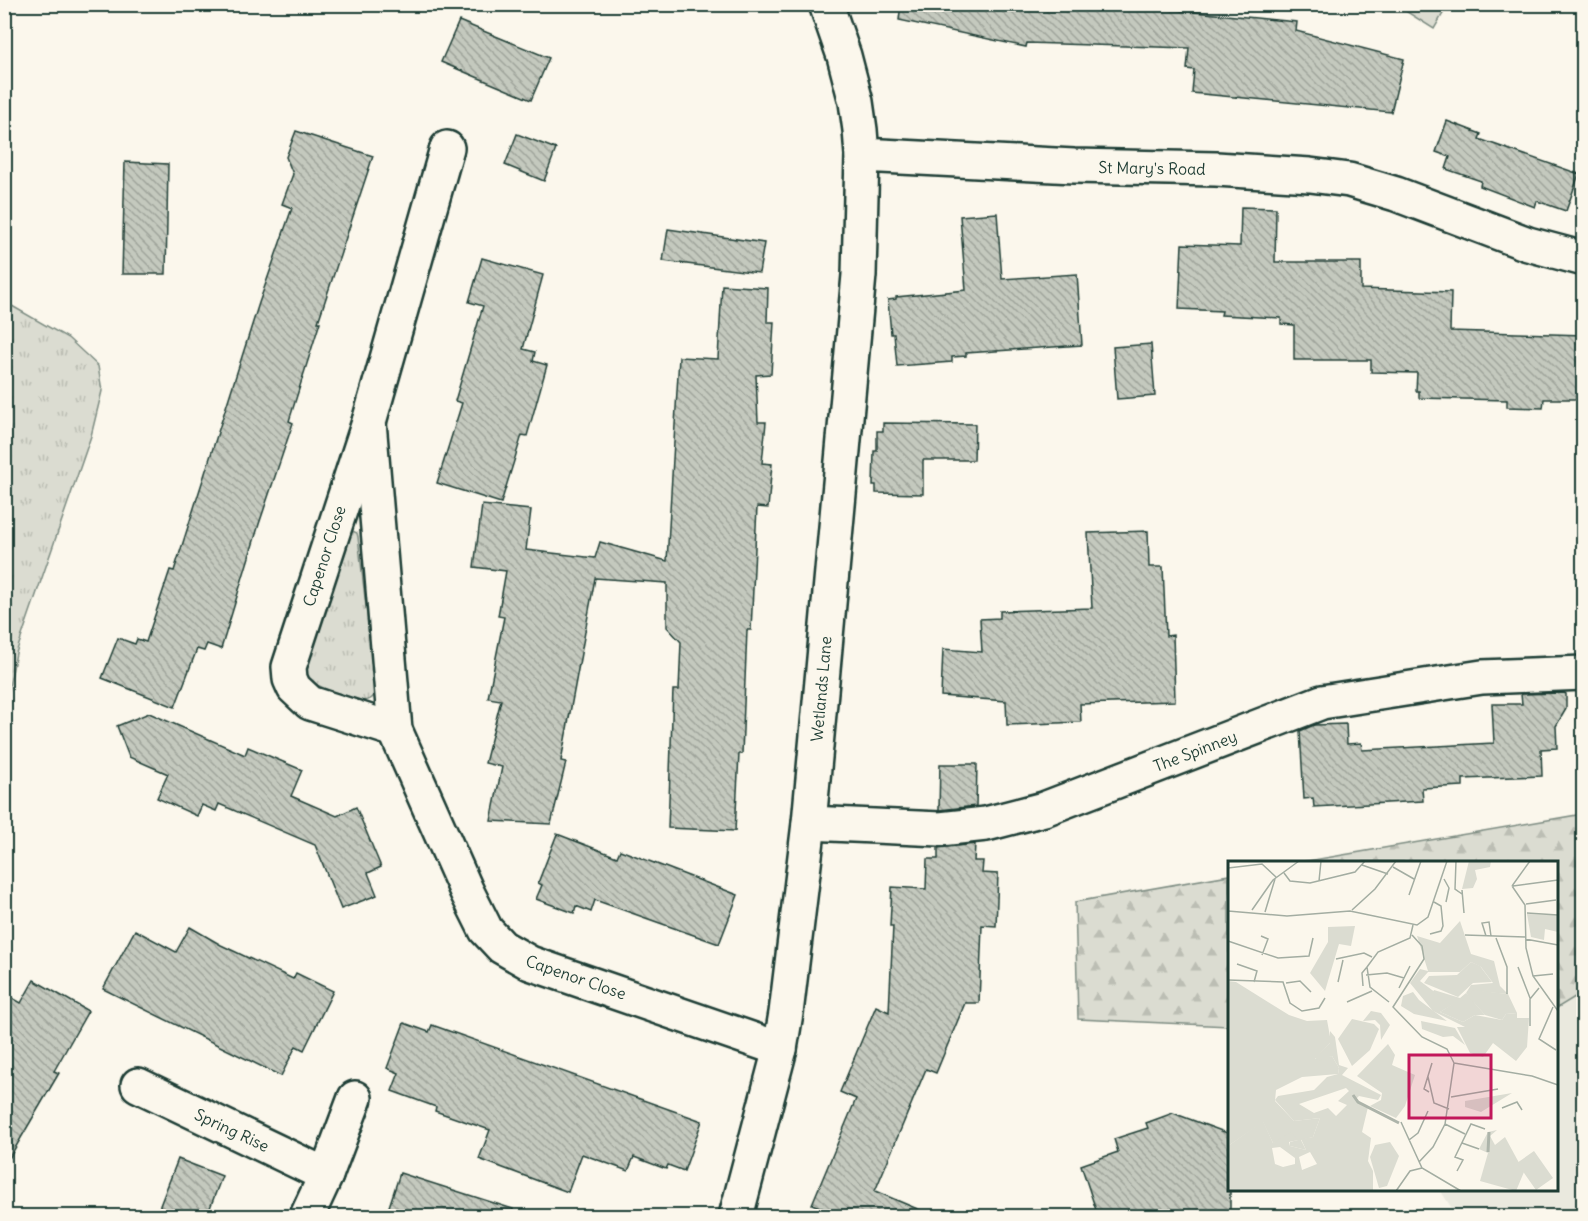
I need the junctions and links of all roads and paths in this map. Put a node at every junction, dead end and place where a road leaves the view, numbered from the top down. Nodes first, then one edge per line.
1 (826, 4) edge
2 (447, 148) dead end
3 (862, 155) junction
4 (1584, 259) edge
5 (369, 422) junction
6 (1584, 673) edge
7 (396, 730) junction
8 (809, 823) junction
9 (780, 1049) junction
10 (138, 1085) dead end
11 (355, 1098) dead end
12 (326, 1175) junction
13 (306, 1216) edge
14 (736, 1216) edge

1 - 3 street
2 - 5 street, Capenor Close
3 - 4 street, St Mary's Road
3 - 8 street, Wetlands Lane
5 - 7 street, Capenor Close
5 - 7 street, Capenor Close
6 - 8 street, The Spinney
7 - 9 street, Capenor Close
8 - 9 street, Wetlands Lane
9 - 14 street, Wetlands Lane
10 - 12 street, Spring Rise
11 - 12 street
12 - 13 street

